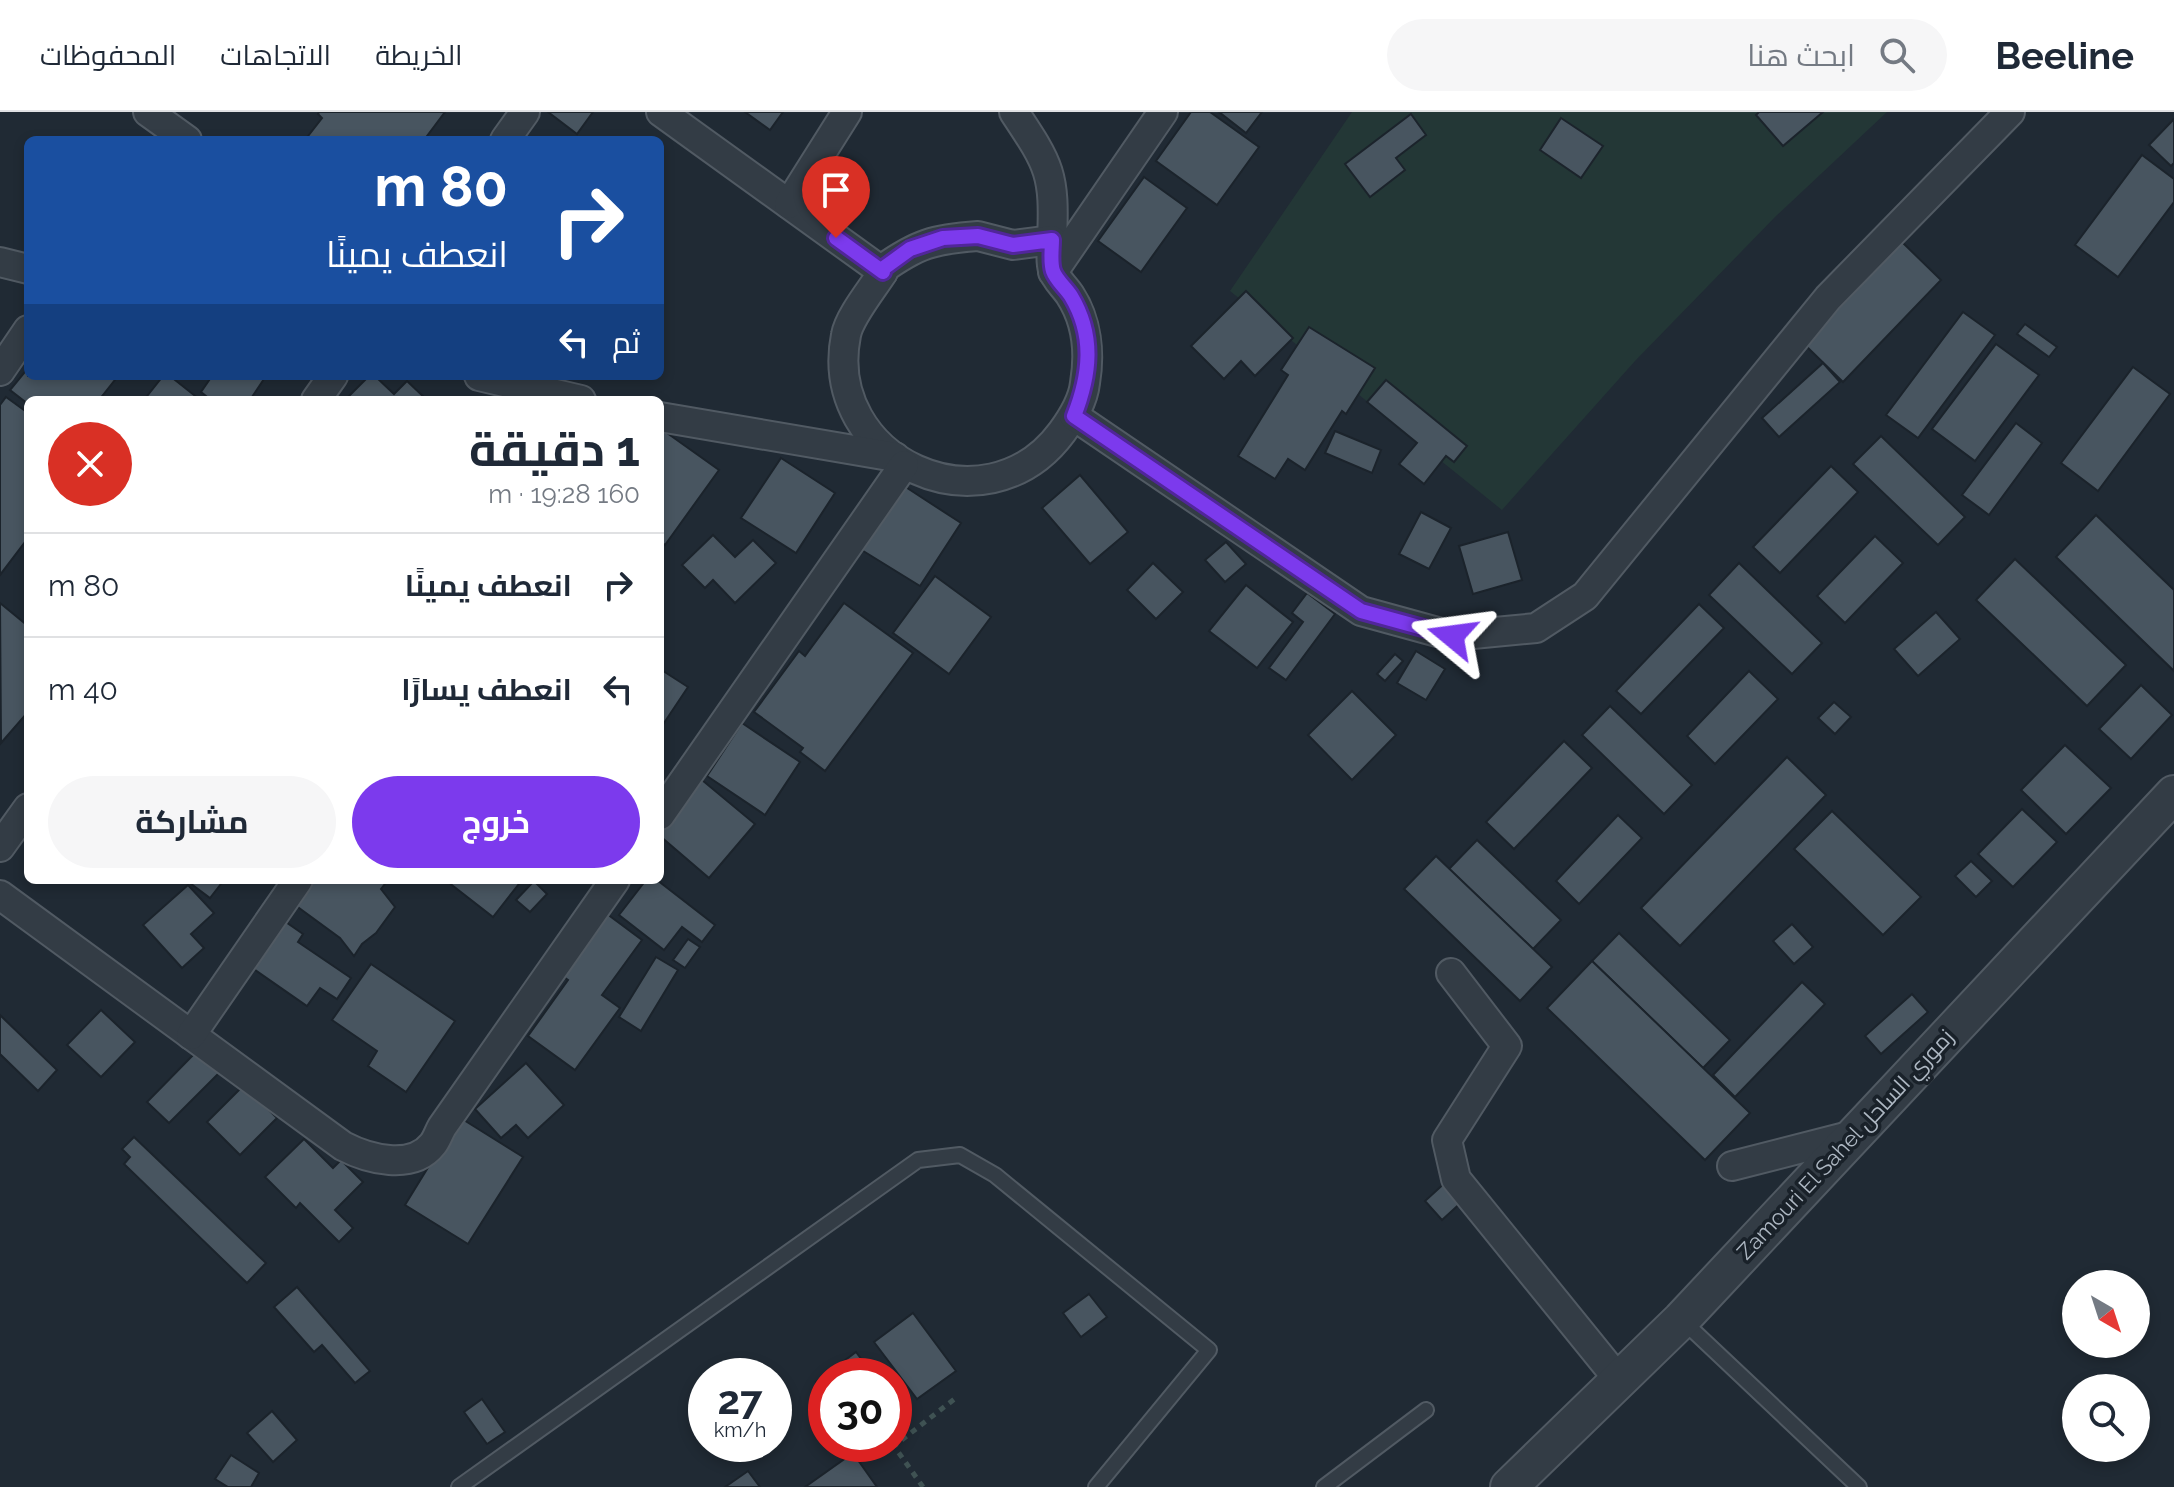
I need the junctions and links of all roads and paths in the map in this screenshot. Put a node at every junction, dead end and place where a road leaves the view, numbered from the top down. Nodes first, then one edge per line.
1 (148, 112) edge
2 (525, 112) edge
3 (661, 112) edge
4 (847, 112) edge
5 (1014, 112) edge
6 (1163, 112) edge
7 (2010, 112) edge
8 (181, 136) edge
9 (508, 136) edge
10 (789, 204) junction
11 (1052, 240) junction
12 (0, 262) edge
13 (24, 268) edge
14 (883, 272) junction
15 (1053, 272) junction
16 (24, 336) edge
17 (0, 371) edge
18 (496, 380) edge
19 (564, 396) edge
20 (1074, 416) junction
21 (664, 418) edge
22 (900, 461) junction
23 (2174, 794) edge
24 (664, 809) edge
25 (24, 814) edge
26 (0, 847) edge
27 (295, 884) edge
28 (612, 884) edge
29 (0, 895) edge
30 (1451, 973) dead end
31 (191, 1035) junction
32 (1853, 1135) junction
33 (1732, 1166) dead end
34 (1681, 1320) junction
35 (1619, 1380) junction
36 (957, 1397) dead end
37 (1426, 1410) dead end
38 (459, 1487) edge
39 (923, 1487) edge
40 (1096, 1487) edge
41 (1324, 1487) edge
42 (1509, 1487) edge
43 (1859, 1487) edge

1 - 8 street
2 - 9 street
3 - 10 street
4 - 10 street
5 - 11 street
6 - 15 street
7 - 20 street
10 - 14 street
11 - 14 street
11 - 15 street
12 - 13 street
14 - 22 street
15 - 20 street
16 - 17 street
18 - 19 street
20 - 22 street
21 - 22 street
22 - 24 street
23 - 32 street, Zamouri El Sahel زموري الساحل
25 - 26 street
27 - 31 street
28 - 31 street
29 - 31 street
30 - 35 street
32 - 33 street
32 - 34 street, Zamouri El Sahel زموري الساحل
34 - 35 street, Zamouri El Sahel زموري الساحل
34 - 43 lane
35 - 42 street, Zamouri El Sahel زموري الساحل
36 - 39 path
37 - 41 lane
38 - 40 lane

